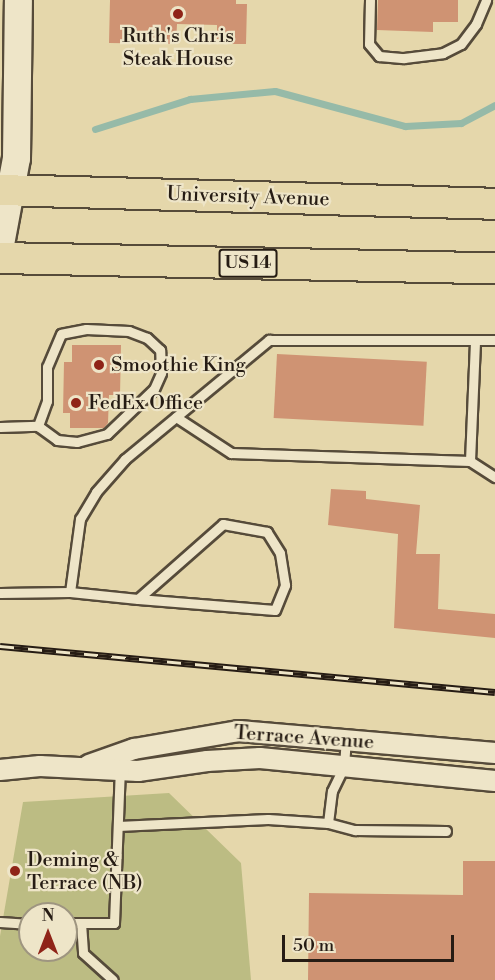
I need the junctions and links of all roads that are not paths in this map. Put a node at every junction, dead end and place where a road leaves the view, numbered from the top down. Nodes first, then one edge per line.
1 (18, 0) edge
2 (370, 0) edge
3 (486, 0) edge
4 (5, 191) edge
5 (495, 204) edge
6 (0, 244) edge
7 (0, 258) edge
8 (495, 268) edge
9 (475, 340) junction
10 (495, 340) edge
11 (176, 417) junction
12 (38, 426) junction
13 (0, 427) edge
14 (470, 461) junction
15 (495, 477) edge
16 (70, 592) junction
17 (0, 593) edge
18 (138, 598) junction
19 (346, 739) junction
20 (495, 753) edge
21 (344, 766) junction
22 (81, 768) junction
23 (0, 770) edge
24 (120, 770) junction
25 (495, 781) edge
26 (328, 823) junction
27 (118, 826) junction
28 (446, 831) dead end
29 (0, 922) edge
30 (18, 923) edge
31 (81, 923) joint
32 (113, 980) edge

1 - 4 street
2 - 3 lane
4 - 5 main road, University Avenue
4 - 6 street
7 - 8 main road, US 14
9 - 10 lane
9 - 11 lane
9 - 14 lane
11 - 14 lane
11 - 16 lane
12 - 12 lane
12 - 13 lane
14 - 15 lane
16 - 17 lane
16 - 18 lane
18 - 18 lane
19 - 20 street, Terrace Avenue
19 - 21 lane
19 - 22 street, Terrace Avenue
21 - 24 street, Terrace Avenue
21 - 25 street, Terrace Avenue
21 - 26 lane
22 - 23 street, Terrace Avenue
22 - 24 street, Terrace Avenue
24 - 27 lane
26 - 27 lane
26 - 28 lane
27 - 31 lane
29 - 30 lane
31 - 32 lane

